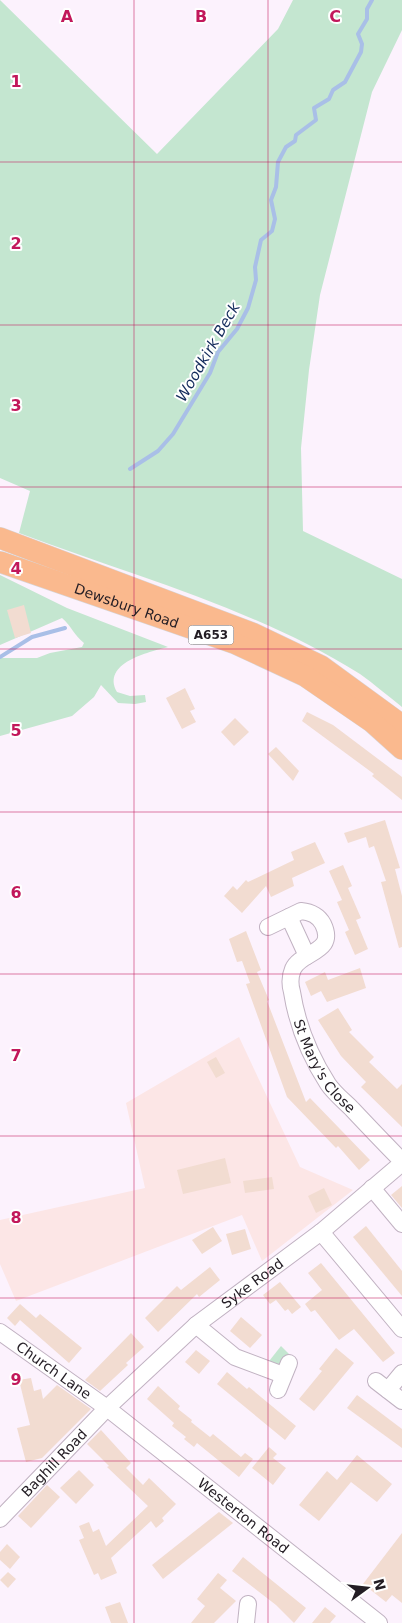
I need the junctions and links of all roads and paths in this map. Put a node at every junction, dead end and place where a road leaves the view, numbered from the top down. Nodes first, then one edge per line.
1 (0, 538) edge
2 (0, 562) edge
3 (402, 725) edge
4 (402, 749) edge
5 (289, 917) junction
6 (268, 927) dead end
7 (307, 956) junction
8 (402, 1162) edge
9 (372, 1188) junction
10 (402, 1224) edge
11 (321, 1232) junction
12 (196, 1325) junction
13 (402, 1329) edge
14 (0, 1332) edge
15 (402, 1372) edge
16 (283, 1376) dead end
17 (402, 1401) edge
18 (107, 1408) junction
19 (0, 1520) edge
20 (248, 1604) dead end
21 (360, 1618) edge
22 (246, 1623) edge
23 (379, 1623) edge

1 - 3 main road, Dewsbury Road / A653
2 - 4 main road, Dewsbury Road / A653
5 - 6 street, St Mary's Close
5 - 7 street
5 - 7 street, St Mary's Close
7 - 8 street, St Mary's Close
8 - 9 street, Syke Road
9 - 10 street
9 - 11 street, Syke Road
11 - 12 street, Syke Road
11 - 13 street
12 - 16 street
12 - 18 street, Syke Road
14 - 18 street, Church Lane
15 - 17 street
18 - 19 street, Baghill Road
18 - 21 street, Westerton Road
20 - 22 street
21 - 23 street, Westerton Road

